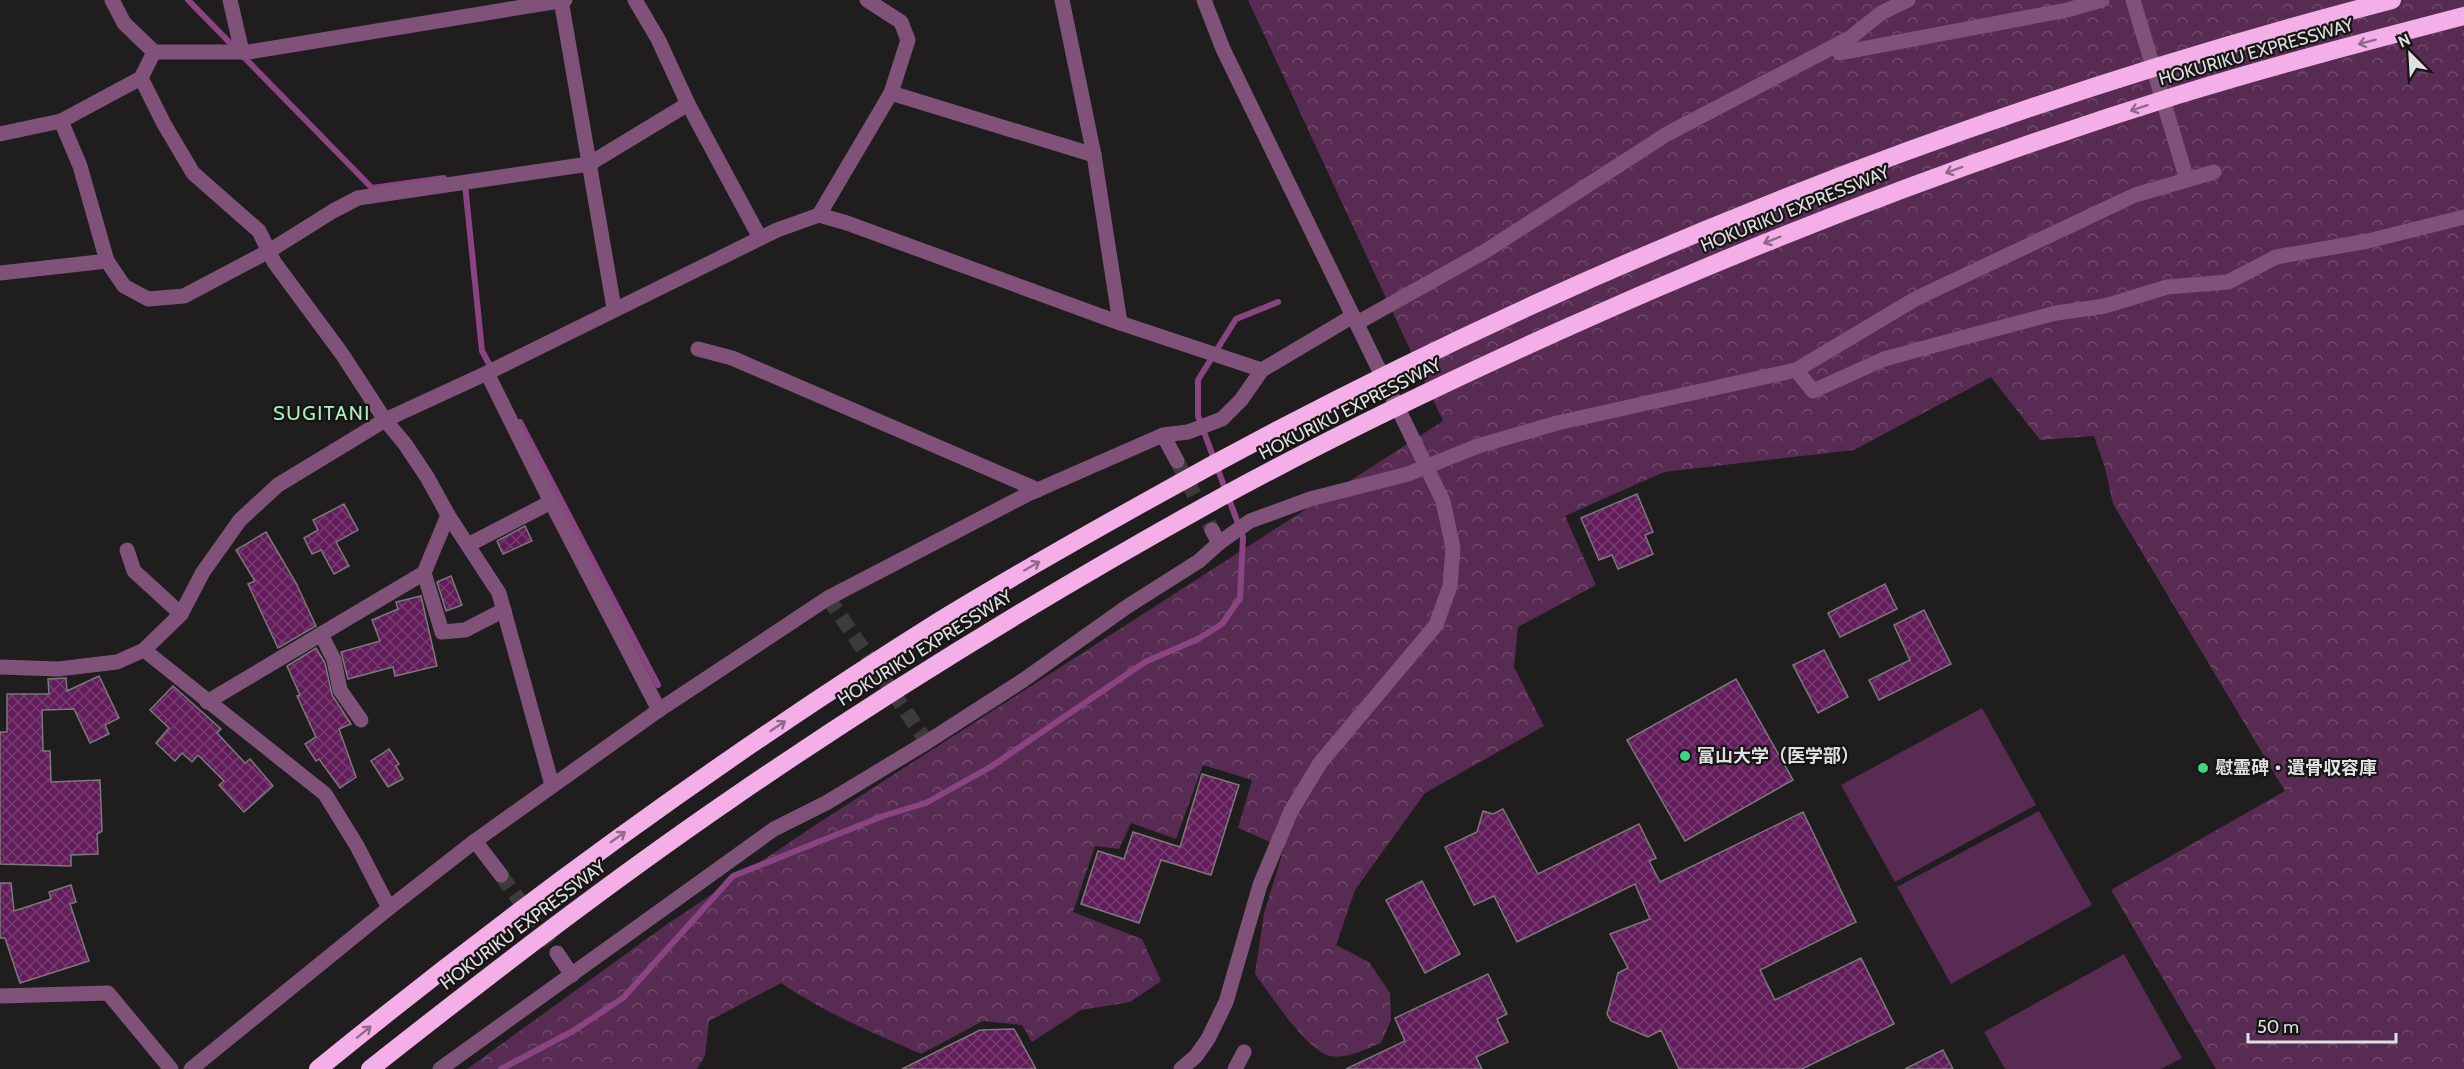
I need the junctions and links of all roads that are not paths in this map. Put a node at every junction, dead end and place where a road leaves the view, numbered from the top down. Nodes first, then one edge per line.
1 (112, 0) edge
2 (230, 0) edge
3 (562, 0) edge
4 (635, 0) edge
5 (867, 0) edge
6 (1062, 0) edge
7 (1204, 0) edge
8 (1908, 0) edge
9 (2102, 0) edge
10 (2133, 0) edge
11 (2392, 0) edge
12 (2464, 16) edge
13 (154, 52) junction
14 (242, 52) junction
15 (1840, 53) dead end
16 (141, 78) junction
17 (891, 93) junction
18 (688, 104) junction
19 (61, 121) junction
20 (0, 134) edge
21 (1094, 155) junction
22 (589, 164) junction
23 (2214, 172) dead end
24 (2187, 180) junction
25 (819, 215) junction
26 (2464, 217) edge
27 (760, 238) junction
28 (269, 251) junction
29 (107, 261) junction
30 (0, 273) edge
31 (614, 308) junction
32 (1356, 322) junction
33 (1120, 323) junction
34 (698, 349) dead end
35 (1262, 370) junction
36 (1796, 370) junction
37 (487, 373) junction
38 (385, 420) junction
39 (1163, 435) junction
40 (1177, 461) tunnel mouth
41 (1426, 466) junction
42 (1038, 490) junction
43 (551, 502) junction
44 (448, 515) junction
45 (468, 545) junction
46 (127, 550) dead end
47 (424, 573) junction
48 (504, 610) junction
49 (181, 614) junction
50 (321, 634) junction
51 (144, 650) junction
52 (0, 667) edge
53 (207, 702) junction
54 (659, 710) junction
55 (361, 720) dead end
56 (552, 785) junction
57 (475, 841) junction
58 (501, 875) tunnel mouth
59 (389, 908) junction
60 (557, 953) tunnel mouth
61 (572, 975) junction
62 (0, 996) edge
63 (1244, 1052) dead end
64 (171, 1069) edge
65 (191, 1069) edge
66 (318, 1069) edge
67 (370, 1069) edge
68 (440, 1069) edge
69 (1181, 1069) edge
70 (1235, 1069) edge

1 - 13 street
2 - 14 street
3 - 14 street
3 - 22 street
4 - 18 street
5 - 17 street
6 - 21 street
7 - 32 street
8 - 32 street
9 - 15 street
10 - 24 street
66 -> 11 highway, HOKURIKU EXPRESSWAY
12 -> 67 highway, HOKURIKU EXPRESSWAY
13 - 14 street
13 - 16 street
16 - 19 street
16 - 28 street
17 - 21 street
17 - 25 street
18 - 22 street
18 - 27 street
19 - 20 street
19 - 29 street
21 - 33 street
22 - 28 street
22 - 31 street
23 - 24 street
24 - 36 street
25 - 27 street
25 - 33 street
26 - 36 street
27 - 31 street
28 - 29 street
28 - 38 street
29 - 30 street
31 - 37 street
32 - 35 street
32 - 41 street
33 - 35 street
34 - 42 street
35 - 39 street
36 - 41 street
37 - 38 street
37 - 43 street
38 - 44 street
38 - 49 street
39 - 40 street
39 - 42 street
41 - 61 street
41 - 69 street
42 - 54 street
43 - 45 street
43 - 54 street
44 - 45 street
44 - 47 street
45 - 48 street
46 - 49 street
47 - 48 street
47 - 50 street
48 - 56 street
49 - 51 street
50 - 53 street
50 - 55 street
51 - 52 street
51 - 53 street
53 - 59 street
54 - 56 street
56 - 57 street
57 - 58 street
57 - 59 street
59 - 65 street
60 - 61 street
61 - 68 street
62 - 64 street
63 - 70 street

